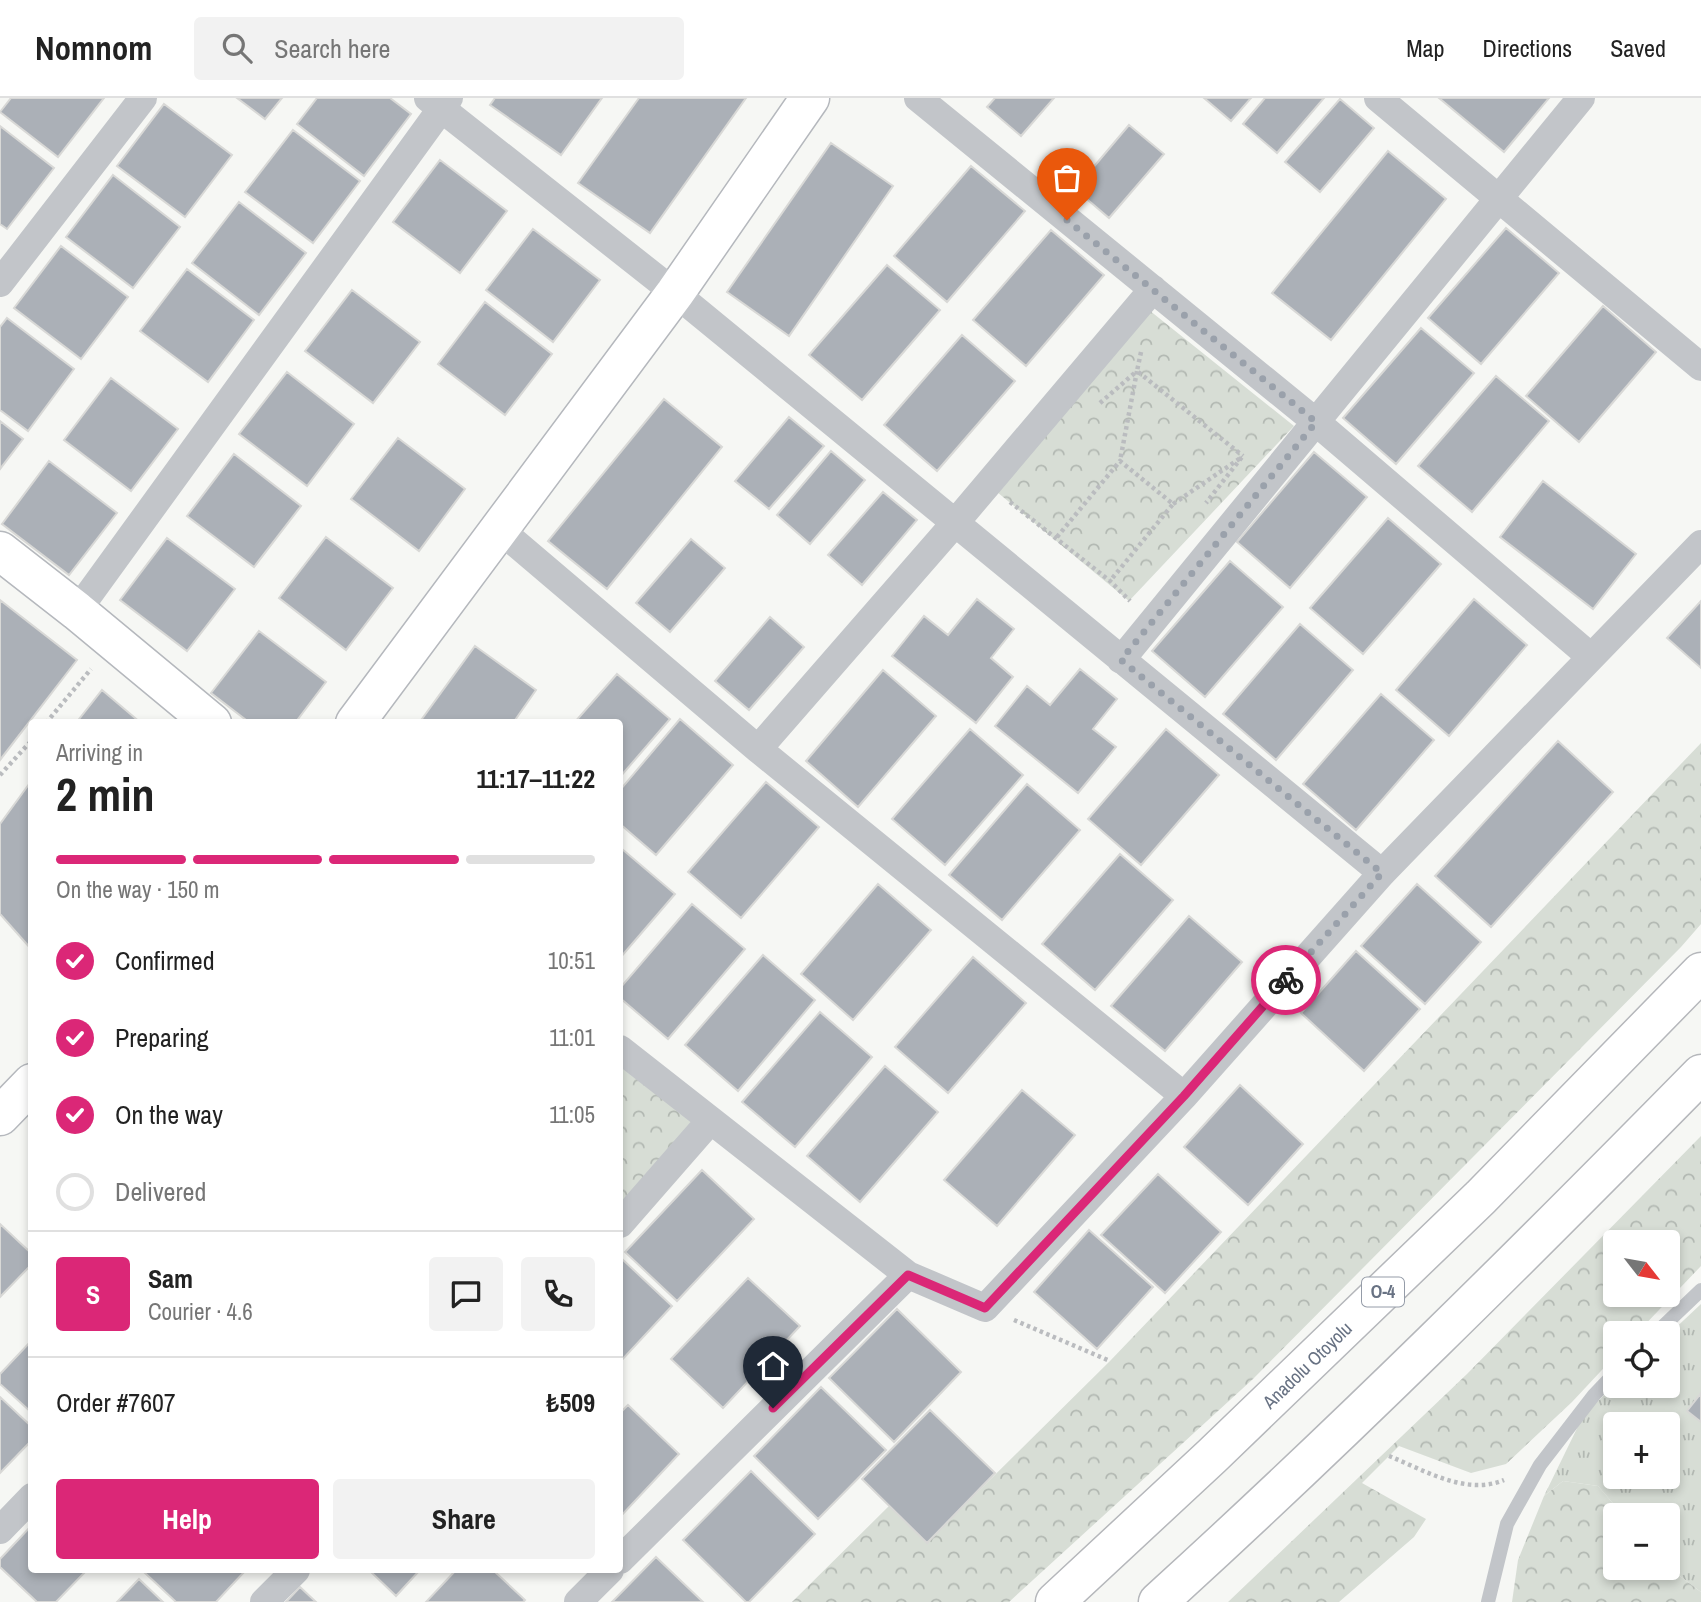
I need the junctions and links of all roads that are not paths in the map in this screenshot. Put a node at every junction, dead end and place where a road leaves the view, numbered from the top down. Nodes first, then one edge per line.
1 (143, 98) edge
2 (810, 98) edge
3 (918, 98) edge
4 (1378, 98) edge
5 (1581, 98) edge
6 (439, 102) edge
7 (1498, 200) junction
8 (0, 283) edge
9 (1153, 289) junction
10 (676, 293) junction
11 (1701, 368) edge
12 (1316, 422) junction
13 (955, 523) junction
14 (499, 529) junction
15 (1701, 544) edge
16 (0, 551) edge
17 (77, 611) junction
18 (1591, 657) junction
19 (1121, 660) junction
20 (207, 719) edge
21 (358, 719) edge
22 (758, 749) junction
23 (1382, 873) junction
24 (1701, 972) edge
25 (623, 1051) edge
26 (1701, 1074) edge
27 (28, 1087) edge
28 (1184, 1096) junction
29 (0, 1116) edge
30 (710, 1121) junction
31 (623, 1221) edge
32 (908, 1275) junction
33 (1701, 1290) edge
34 (1669, 1321) edge
35 (1603, 1386) edge
36 (28, 1501) edge
37 (0, 1530) edge
38 (623, 1557) edge
39 (293, 1573) edge
40 (1486, 1601) edge
41 (264, 1602) edge
42 (1055, 1602) edge
43 (1158, 1602) edge

1 - 8 street
2 - 10 main road
3 - 9 street
4 - 7 street
5 - 7 street
6 - 10 street
6 - 17 street
7 - 11 street
7 - 12 street
9 - 12 street
9 - 13 street
10 - 13 street
10 - 14 main road
12 - 18 street
12 - 19 street
13 - 19 street
13 - 22 street
14 - 21 main road
14 - 22 street
15 - 18 street
16 - 17 main road
17 - 20 main road
18 - 23 street
19 - 23 street
22 - 28 street
23 - 28 street
24 - 42 main road, Anadolu Otoyolu / O-4
25 - 30 street
26 - 43 main road
27 - 29 main road
28 - 32 street
30 - 31 street
30 - 32 street
32 - 38 street
33 - 34 lane
35 - 40 lane
36 - 37 street
39 - 41 street

